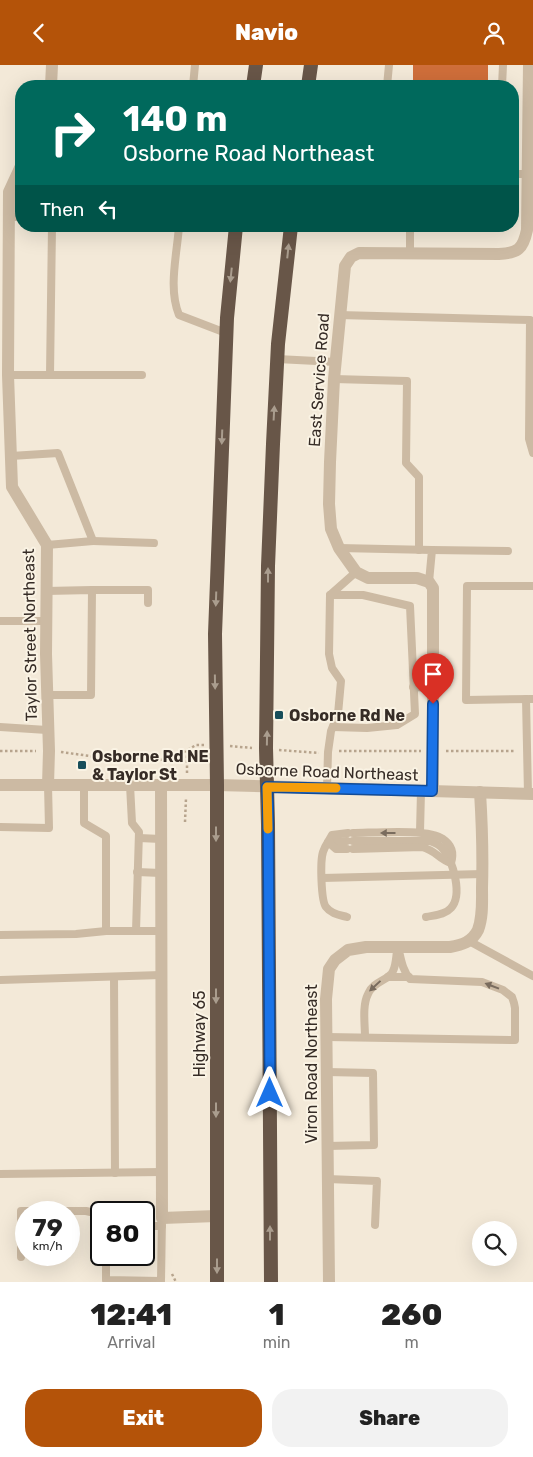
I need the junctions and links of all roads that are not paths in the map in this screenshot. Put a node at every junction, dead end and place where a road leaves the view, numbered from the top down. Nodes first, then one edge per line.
1 (52, 65) edge
2 (195, 65) edge
3 (256, 65) edge
4 (312, 65) edge
5 (389, 65) edge
6 (504, 65) edge
7 (529, 65) edge
8 (51, 80) edge
9 (194, 80) edge
10 (254, 80) edge
11 (309, 80) edge
12 (388, 80) edge
13 (503, 80) edge
14 (519, 174) edge
15 (528, 174) junction
16 (15, 179) edge
17 (15, 217) edge
18 (530, 231) edge
19 (52, 232) edge
20 (178, 232) edge
21 (235, 232) edge
22 (290, 232) edge
23 (410, 232) edge
24 (410, 253) junction
25 (340, 315) junction
26 (532, 320) edge
27 (226, 333) junction
28 (277, 359) junction
29 (336, 362) junction
30 (8, 375) junction
31 (50, 375) junction
32 (142, 375) dead end
33 (334, 379) junction
34 (533, 453) edge
35 (11, 456) junction
36 (93, 541) junction
37 (154, 543) dead end
38 (47, 545) junction
39 (340, 548) junction
40 (419, 549) junction
41 (432, 550) junction
42 (508, 551) dead end
43 (356, 572) junction
44 (429, 582) junction
45 (533, 586) edge
46 (92, 590) junction
47 (46, 591) junction
48 (330, 595) junction
49 (148, 603) dead end
50 (0, 621) edge
51 (46, 621) junction
52 (412, 687) junction
53 (433, 688) junction
54 (47, 695) junction
55 (530, 699) edge
56 (0, 727) edge
57 (333, 727) junction
58 (48, 729) junction
59 (0, 785) edge
60 (48, 785) junction
61 (84, 785) junction
62 (130, 785) junction
63 (161, 785) junction
64 (217, 785) junction
65 (267, 787) junction
66 (327, 788) junction
67 (427, 791) junction
68 (480, 792) junction
69 (531, 794) edge
70 (0, 827) edge
71 (420, 833) junction
72 (139, 839) junction
73 (161, 839) junction
74 (350, 841) junction
75 (451, 863) junction
76 (138, 872) junction
77 (161, 873) junction
78 (454, 875) junction
79 (482, 875) junction
80 (322, 878) junction
81 (347, 917) dead end
82 (426, 917) dead end
83 (106, 931) junction
84 (136, 931) junction
85 (161, 931) junction
86 (0, 935) edge
87 (469, 941) junction
88 (398, 947) junction
89 (161, 975) junction
90 (533, 976) edge
91 (114, 977) junction
92 (388, 977) junction
93 (409, 977) junction
94 (0, 980) edge
95 (327, 1037) junction
96 (365, 1037) junction
97 (327, 1072) junction
98 (327, 1145) junction
99 (162, 1172) junction
100 (115, 1173) junction
101 (0, 1174) edge
102 (328, 1179) junction
103 (216, 1216) junction
104 (162, 1222) junction
105 (155, 1224) edge
106 (375, 1225) dead end
107 (106, 1266) edge
108 (217, 1282) edge
109 (271, 1282) edge
110 (329, 1282) edge

1 - 8 street
2 - 9 lane
3 - 10 highway
4 - 11 highway
5 - 12 lane
6 - 13 lane
7 - 15 street, East Service Road
14 - 15 lane
15 - 18 street, East Service Road
16 - 17 street, Taylor Street Northeast
17 - 30 street, Taylor Street Northeast
18 - 24 street, East Service Road
19 - 31 lane
20 - 27 lane
21 -> 27 highway, Highway 65
28 -> 22 highway
23 - 24 lane
24 - 25 street, East Service Road
25 - 26 lane
25 - 29 street, East Service Road
26 - 34 lane
27 -> 64 highway, Highway 65
28 - 29 lane
65 -> 28 highway
29 - 33 street, East Service Road
30 - 31 lane
30 - 35 street, Taylor Street Northeast
31 - 32 lane
33 - 39 street, East Service Road
33 - 40 lane
35 - 36 lane
35 - 38 street, Taylor Street Northeast
36 - 37 lane
36 - 38 lane
38 - 47 street, Taylor Street Northeast
39 - 40 lane
39 - 43 street, East Service Road
40 - 41 lane
41 - 42 lane
41 - 44 lane
43 - 44 street
43 - 48 lane
44 - 53 street
45 - 55 lane
46 - 47 lane
46 - 49 lane
46 - 54 lane
47 - 51 street, Taylor Street Northeast
48 - 52 lane
48 - 57 lane
50 - 51 lane
51 - 54 street, Taylor Street Northeast
52 - 53 lane
52 - 57 lane
53 - 67 street
54 - 58 street, Taylor Street Northeast
55 - 69 lane
56 - 58 lane
57 - 66 lane
58 - 60 street, Taylor Street Northeast
59 - 60 street, Osborne Road Northeast
60 - 61 street, Osborne Road Northeast
60 - 70 lane
61 - 62 street, Osborne Road Northeast
61 - 83 lane
62 - 63 street, Osborne Road Northeast
62 - 72 lane
63 - 64 street, Osborne Road Northeast
63 - 73 street
64 - 65 street, Osborne Road Northeast
64 -> 103 highway, Highway 65
65 - 66 street, Osborne Road Northeast
109 -> 65 highway
66 - 67 street, Osborne Road Northeast
67 - 68 street, Osborne Road Northeast
67 - 71 lane
68 - 69 street, Osborne Road Northeast
68 - 79 street
71 -> 74 lane
71 - 75 lane
72 - 73 lane
72 - 76 lane
73 - 77 street
74 - 75 lane
74 - 80 lane
75 - 78 lane
76 - 77 lane
76 - 84 lane
77 - 85 street
78 - 79 lane
78 - 80 lane
78 - 82 lane
79 - 87 street
80 - 81 lane
83 - 84 lane
83 - 86 lane
84 - 85 lane
85 - 89 street
87 - 88 street, Viron Road Northeast
87 - 90 lane
88 - 92 lane
88 - 93 lane
88 - 95 street, Viron Road Northeast
89 - 91 lane
89 - 99 street
91 - 94 lane
91 - 100 lane
92 - 93 lane
92 -> 96 lane
96 -> 93 lane
95 - 96 lane
95 - 97 street, Viron Road Northeast
97 - 98 street, Viron Road Northeast
97 - 98 lane
98 - 102 street, Viron Road Northeast
99 - 100 lane
99 - 104 street
100 - 101 lane
102 - 106 lane
102 - 110 street, Viron Road Northeast
103 - 104 street
103 -> 108 highway, Highway 65
104 - 105 lane
104 - 107 lane

